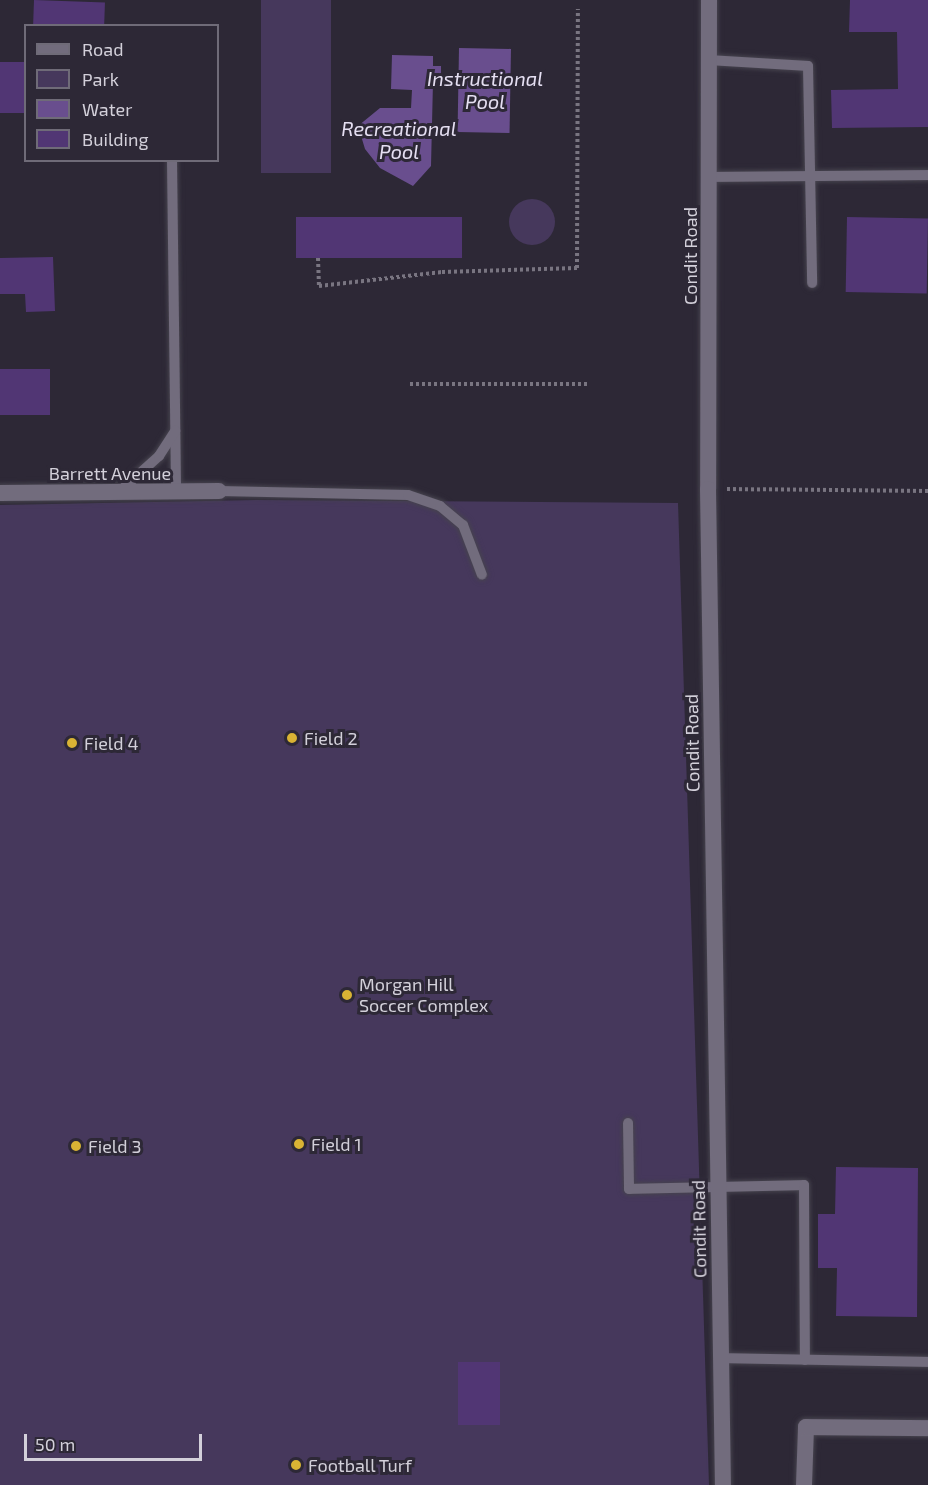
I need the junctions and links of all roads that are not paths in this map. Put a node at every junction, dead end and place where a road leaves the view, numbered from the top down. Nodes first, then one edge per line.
1 (710, 0) edge
2 (709, 60) junction
3 (172, 162) edge
4 (928, 175) edge
5 (709, 177) junction
6 (811, 177) junction
7 (812, 283) dead end
8 (176, 431) junction
9 (219, 490) joint
10 (176, 492) junction
11 (0, 493) edge
12 (118, 493) junction
13 (482, 575) dead end
14 (627, 1123) dead end
15 (718, 1187) junction
16 (721, 1358) junction
17 (805, 1360) junction
18 (928, 1362) edge
19 (928, 1428) edge
20 (723, 1485) edge
21 (804, 1485) edge

1 - 2 street, Condit Road
2 - 5 street, Condit Road
2 - 6 lane
3 - 8 lane
4 - 6 lane
5 - 6 lane
5 - 15 street, Condit Road
6 - 7 lane
8 - 10 lane
8 - 12 lane
9 - 10 street, Barrett Avenue
9 - 13 lane
10 - 12 street, Barrett Avenue
11 - 12 street, Barrett Avenue
14 - 15 lane
15 - 16 street, Condit Road
15 - 17 lane
16 - 17 lane
16 - 20 street, Condit Road
17 - 18 lane
19 - 21 street

